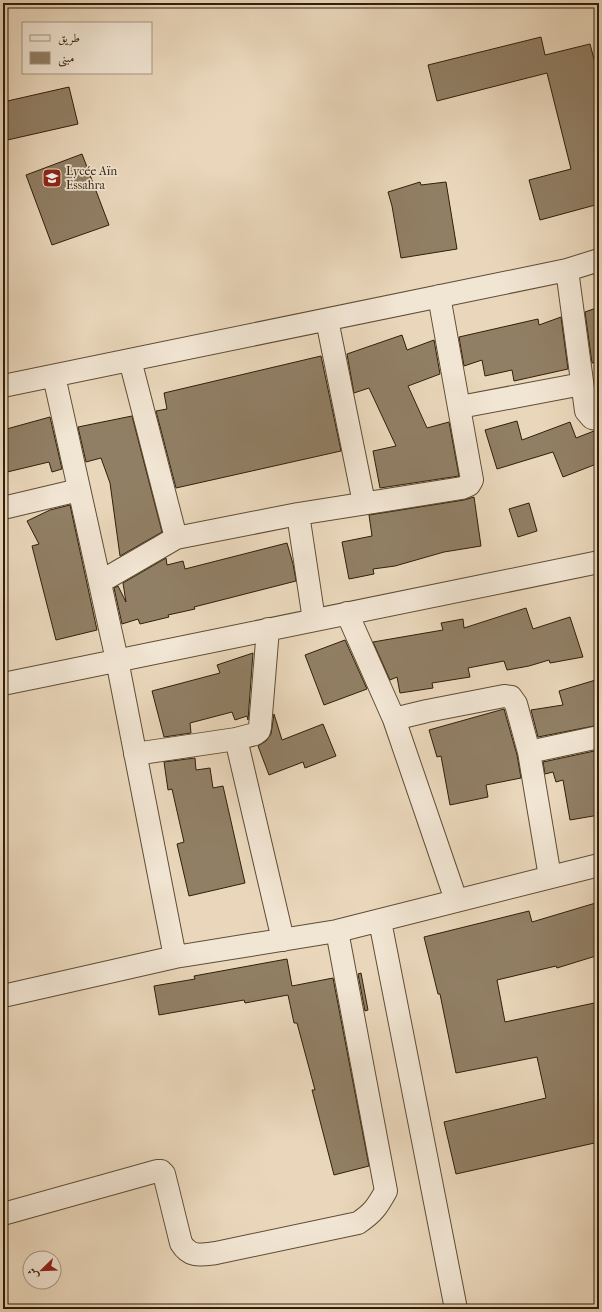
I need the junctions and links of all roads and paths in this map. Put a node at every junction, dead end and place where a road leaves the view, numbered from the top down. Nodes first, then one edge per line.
1 (599, 260) edge
2 (567, 270) junction
3 (439, 296) junction
4 (327, 320) junction
5 (130, 360) junction
6 (54, 376) junction
7 (582, 384) junction
8 (3, 386) edge
9 (460, 408) junction
10 (599, 419) edge
11 (79, 490) junction
12 (364, 503) junction
13 (3, 508) edge
14 (298, 514) junction
15 (176, 538) junction
16 (599, 562) edge
17 (100, 582) junction
18 (347, 613) junction
19 (314, 620) junction
20 (268, 630) junction
21 (117, 660) junction
22 (3, 684) edge
23 (394, 719) junction
24 (599, 737) edge
25 (236, 739) junction
26 (529, 752) junction
27 (135, 754) junction
28 (599, 865) edge
29 (550, 877) junction
30 (456, 900) junction
31 (380, 921) junction
32 (337, 931) junction
33 (284, 940) junction
34 (175, 957) junction
35 (3, 996) edge
36 (3, 1214) edge
37 (456, 1309) edge

1 - 2 street
2 - 3 street
2 - 7 street
3 - 4 street
3 - 9 street
4 - 5 street
4 - 12 street
5 - 6 street
5 - 15 street
6 - 8 street
6 - 11 street
7 - 9 street
7 - 10 street
9 - 12 street
11 - 13 street
11 - 17 street
12 - 14 street
14 - 15 street
14 - 19 street
15 - 17 street
16 - 18 street
17 - 21 street
18 - 19 street
18 - 23 street
19 - 20 street
20 - 21 street
20 - 25 street
21 - 22 street
21 - 27 street
23 - 26 street
23 - 30 street
24 - 26 street
25 - 27 street
25 - 33 street
26 - 29 street
27 - 34 street
28 - 29 street
29 - 30 street
30 - 31 street
31 - 32 street
31 - 37 street
32 - 33 street
32 - 36 street
33 - 34 street
34 - 35 street

